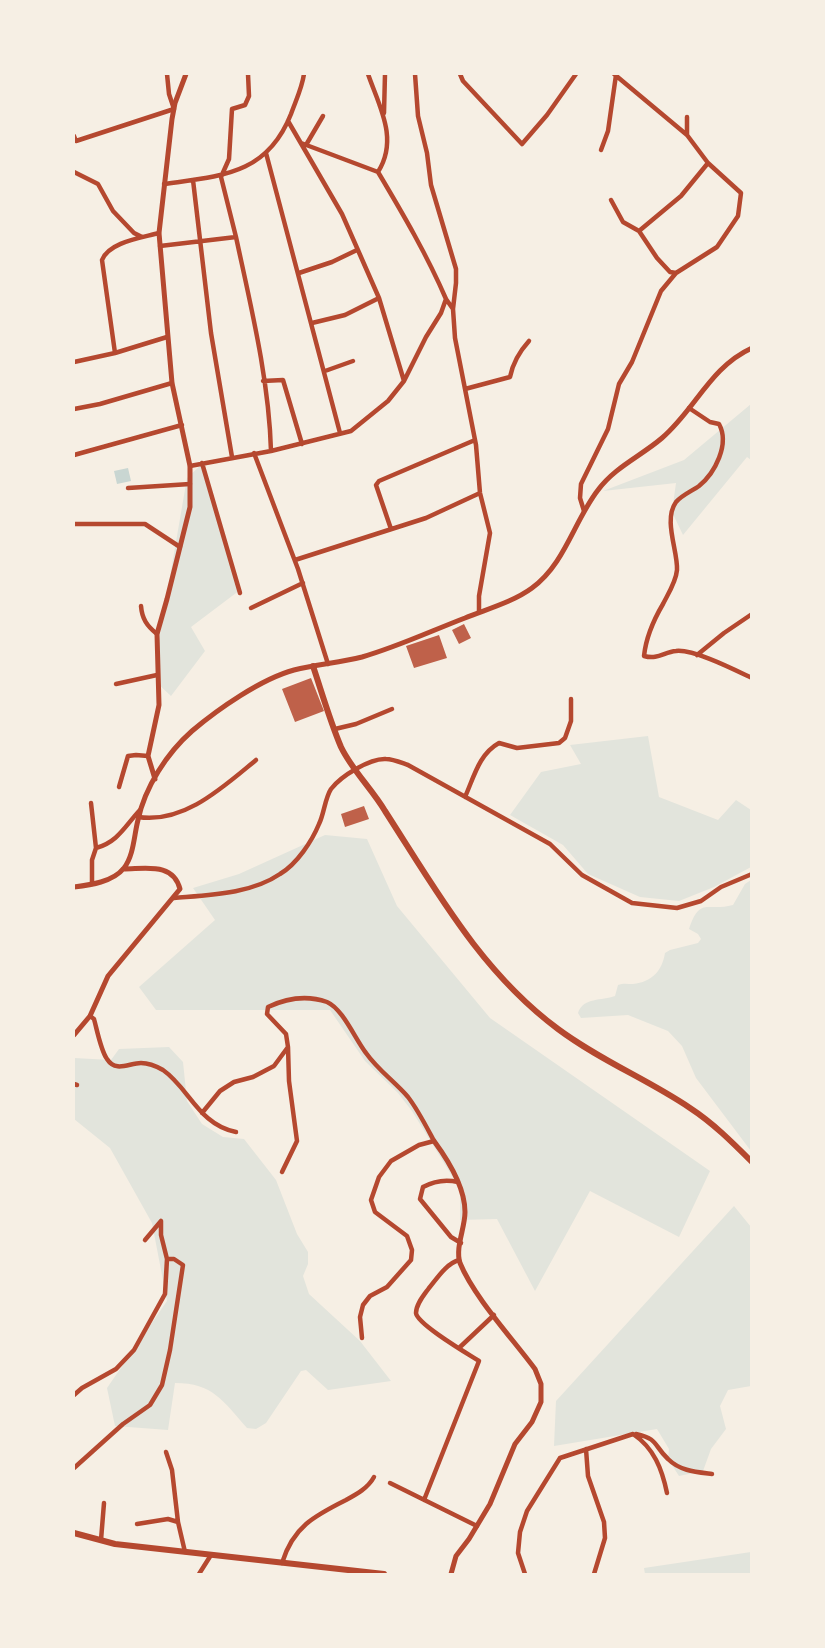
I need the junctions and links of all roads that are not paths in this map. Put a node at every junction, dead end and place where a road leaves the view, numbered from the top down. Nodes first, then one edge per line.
1 (166, 74) edge
2 (186, 74) edge
3 (248, 74) edge
4 (304, 74) edge
5 (368, 74) edge
6 (385, 74) edge
7 (415, 74) edge
8 (460, 74) edge
9 (576, 74) edge
10 (615, 74) edge
11 (174, 109) junction
12 (384, 115) junction
13 (323, 116) dead end
14 (687, 117) dead end
15 (288, 121) junction
16 (687, 135) junction
17 (74, 136) edge
18 (304, 144) junction
19 (601, 150) dead end
20 (266, 153) junction
21 (708, 163) junction
22 (74, 172) edge
23 (378, 172) junction
24 (221, 177) junction
25 (193, 180) junction
26 (164, 184) junction
27 (611, 200) dead end
28 (639, 231) junction
29 (159, 233) junction
30 (142, 237) junction
31 (236, 237) junction
32 (200, 242) junction
33 (160, 246) junction
34 (357, 250) junction
35 (299, 273) junction
36 (676, 273) junction
37 (379, 298) junction
38 (446, 299) junction
39 (453, 309) junction
40 (312, 323) junction
41 (167, 337) junction
42 (529, 341) dead end
43 (752, 348) edge
44 (115, 352) junction
45 (353, 361) dead end
46 (74, 362) edge
47 (325, 371) junction
48 (263, 381) junction
49 (404, 381) junction
50 (172, 383) junction
51 (465, 389) junction
52 (689, 408) junction
53 (74, 409) edge
54 (182, 425) junction
55 (340, 434) junction
56 (475, 440) junction
57 (302, 444) junction
58 (271, 451) junction
59 (254, 453) junction
60 (74, 455) edge
61 (232, 457) junction
62 (201, 463) junction
63 (190, 466) junction
64 (190, 484) junction
65 (128, 488) dead end
66 (480, 493) junction
67 (584, 511) junction
68 (74, 524) edge
69 (391, 529) junction
70 (180, 547) junction
71 (295, 560) junction
72 (303, 583) junction
73 (240, 593) dead end
74 (141, 606) dead end
75 (251, 608) dead end
76 (479, 612) junction
77 (752, 614) edge
78 (157, 634) junction
79 (697, 655) junction
80 (328, 664) junction
81 (313, 666) junction
82 (157, 675) junction
83 (752, 678) edge
84 (116, 684) dead end
85 (571, 699) dead end
86 (392, 709) dead end
87 (335, 729) junction
88 (148, 756) junction
89 (256, 760) dead end
90 (356, 770) junction
91 (155, 779) junction
92 (119, 788) dead end
93 (465, 797) junction
94 (91, 803) dead end
95 (141, 808) junction
96 (138, 817) junction
97 (96, 848) junction
98 (123, 869) junction
99 (752, 874) edge
100 (92, 884) junction
101 (74, 887) edge
102 (174, 898) junction
103 (90, 1016) junction
104 (74, 1035) edge
105 (288, 1047) junction
106 (202, 1113) junction
107 (236, 1132) dead end
108 (434, 1141) junction
109 (752, 1162) edge
110 (282, 1172) dead end
111 (458, 1182) junction
112 (146, 1240) dead end
113 (460, 1243) junction
114 (167, 1260) junction
115 (459, 1260) junction
116 (494, 1315) junction
117 (362, 1338) dead end
118 (459, 1348) junction
119 (74, 1395) edge
120 (633, 1434) junction
121 (586, 1449) junction
122 (166, 1452) dead end
123 (74, 1468) edge
124 (712, 1474) dead end
125 (374, 1477) dead end
126 (390, 1483) dead end
127 (667, 1493) dead end
128 (424, 1500) junction
129 (104, 1503) dead end
130 (178, 1522) junction
131 (137, 1524) dead end
132 (477, 1526) junction
133 (74, 1533) edge
134 (101, 1540) junction
135 (186, 1552) junction
136 (211, 1555) junction
137 (282, 1563) junction
138 (320, 1568) junction
139 (199, 1575) edge
140 (316, 1575) edge
141 (384, 1575) edge
142 (451, 1575) edge
143 (525, 1575) edge
144 (594, 1575) edge

1 - 11 street
2 - 11 street
3 - 24 street
4 - 15 street
5 - 12 street
6 - 12 street
7 - 39 street
8 - 9 street
10 - 16 street
10 - 19 street
11 - 17 street
11 - 26 street
12 - 23 street
13 - 18 street
14 - 16 street
15 - 18 street
15 - 20 street
16 - 21 street
18 - 23 street
18 - 34 street
20 - 24 street
20 - 35 street
21 - 28 street
21 - 36 street
22 - 30 street
23 - 38 street
24 - 25 street
24 - 31 street
25 - 26 street
25 - 32 street
26 - 29 street
27 - 28 street
28 - 36 street
29 - 30 street
29 - 33 street
30 - 44 street
31 - 32 street
31 - 48 street
32 - 33 street
32 - 61 street
33 - 41 street
34 - 35 street
34 - 37 street
35 - 40 street
36 - 67 street
37 - 40 street
37 - 49 street
38 - 39 street
38 - 49 street
39 - 51 street
40 - 47 street
41 - 44 street
41 - 50 street
42 - 51 street
43 - 52 street
44 - 46 street
45 - 47 street
47 - 55 street
48 - 57 street
48 - 58 street
49 - 55 street
50 - 53 street
50 - 54 street
51 - 56 street
52 - 67 street
52 - 79 street
54 - 60 street
54 - 63 street
55 - 57 street
56 - 66 street
56 - 69 street
57 - 58 street
58 - 59 street
59 - 61 street
59 - 71 street
61 - 62 street
62 - 63 street
62 - 73 street
63 - 64 street
64 - 65 street
64 - 70 street
66 - 69 street
66 - 76 street
67 - 76 street
68 - 70 street
69 - 71 street
70 - 78 street
71 - 72 street
72 - 75 street
72 - 80 street
74 - 78 street
76 - 80 street
77 - 79 street
78 - 82 street
79 - 83 street
80 - 81 street
81 - 87 main road
81 - 91 street
82 - 84 street
82 - 88 street
85 - 93 street
86 - 87 street
87 - 90 main road
88 - 91 street
88 - 92 street
89 - 96 street
90 - 93 street
90 - 102 street
90 - 109 main road
91 - 95 street
93 - 99 street
94 - 97 street
95 - 96 street
95 - 97 street
96 - 98 street
97 - 100 street
98 - 100 street
98 - 102 street
100 - 101 street
102 - 103 street
103 - 104 street
103 - 106 street
105 - 106 street
105 - 108 street
105 - 110 street
106 - 107 street
108 - 111 street
108 - 117 street
111 - 113 street
111 - 113 street
112 - 114 street
113 - 115 street
114 - 119 street
114 - 123 street
115 - 116 street
115 - 118 street
116 - 118 street
116 - 132 street
118 - 128 street
120 - 121 street
120 - 124 street
120 - 127 street
121 - 143 street
121 - 144 street
122 - 130 street
125 - 137 street
126 - 128 street
128 - 132 street
129 - 134 street
130 - 131 street
130 - 135 street
132 - 142 street
133 - 134 main road
134 - 135 main road
135 - 136 main road
136 - 137 main road
136 - 139 street
137 - 138 main road
138 - 140 street
138 - 141 main road

